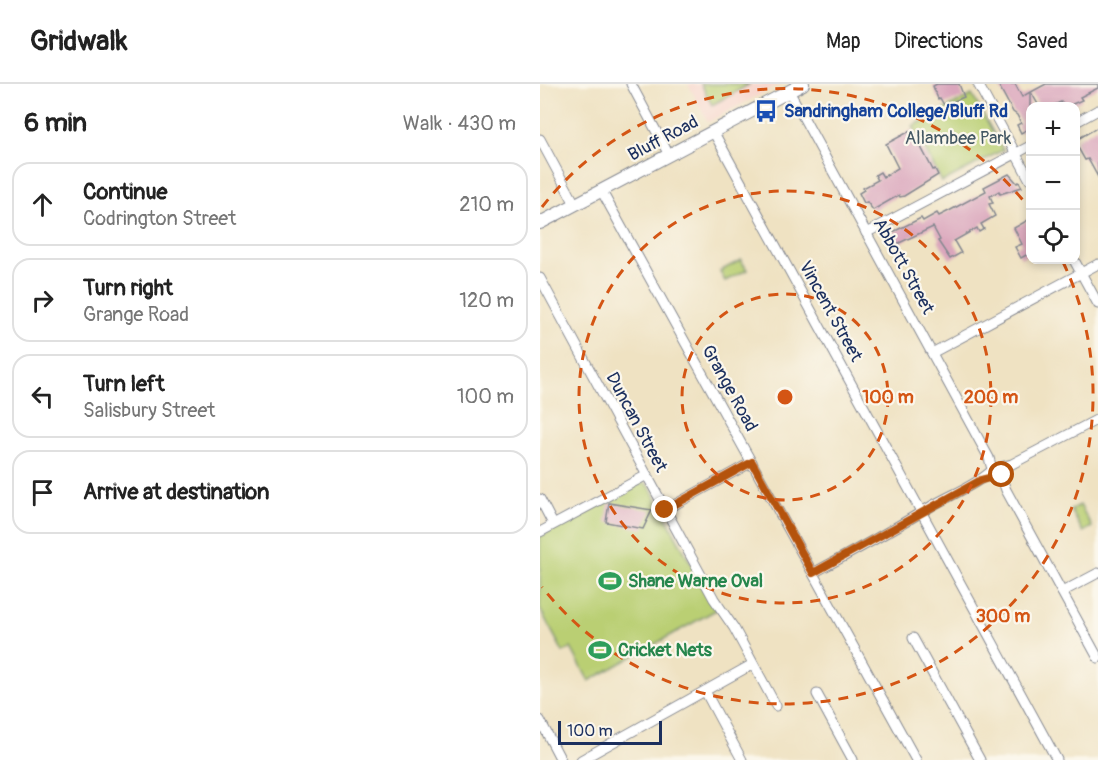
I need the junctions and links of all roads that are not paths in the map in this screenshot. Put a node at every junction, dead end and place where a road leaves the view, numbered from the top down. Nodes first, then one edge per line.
1 (631, 84) edge
2 (803, 84) edge
3 (978, 84) edge
4 (789, 91) junction
5 (1098, 110) edge
6 (1080, 120) edge
7 (713, 131) junction
8 (540, 139) edge
9 (1026, 148) edge
10 (1016, 153) junction
11 (669, 155) junction
12 (1026, 172) edge
13 (601, 190) junction
14 (575, 204) junction
15 (540, 223) edge
16 (866, 233) junction
17 (1076, 264) edge
18 (1098, 264) edge
19 (1081, 273) junction
20 (540, 278) edge
21 (1098, 304) edge
22 (932, 353) junction
23 (1098, 418) edge
24 (752, 462) junction
25 (997, 472) junction
26 (647, 475) junction
27 (540, 499) edge
28 (665, 510) junction
29 (922, 513) junction
30 (554, 524) junction
31 (540, 532) edge
32 (813, 573) junction
33 (1098, 573) edge
34 (1062, 592) junction
35 (913, 638) dead end
36 (1098, 658) edge
37 (753, 664) junction
38 (705, 691) junction
39 (817, 694) dead end
40 (776, 706) dead end
41 (540, 721) edge
42 (561, 760) edge
43 (581, 760) edge
44 (742, 760) edge
45 (853, 760) edge
46 (916, 760) edge
47 (980, 760) edge
48 (1057, 760) edge

1 - 11 street
2 - 4 main road, Bluff Road
3 - 10 street
4 - 7 main road, Bluff Road
4 - 16 street, Abbott Street
5 - 6 street
7 - 11 main road, Bluff Road
7 - 29 street, Vincent Street
8 - 14 street
9 - 10 street
10 - 12 street
10 - 16 street
11 - 13 main road, Bluff Road
13 - 14 main road, Bluff Road
13 - 24 street, Grange Road
14 - 15 main road, Bluff Road
16 - 22 street, Abbott Street
17 - 19 street
18 - 19 street
19 - 21 street
19 - 22 street
20 - 26 street, Duncan Street
22 - 25 street, Abbott Street
23 - 25 street
24 - 28 street
24 - 32 street, Grange Road
25 - 29 street
25 - 34 street, Abbott Street
26 - 28 street, Duncan Street
26 - 30 street
27 - 30 street
28 - 37 street, Duncan Street
29 - 32 street
29 - 48 street, Vincent Street
30 - 31 street
32 - 46 street, Grange Road
33 - 34 street
34 - 36 street, Abbott Street
35 - 47 street
37 - 38 street
37 - 40 street, Duncan Street
38 - 43 street
38 - 44 street
39 - 45 street
41 - 42 street

